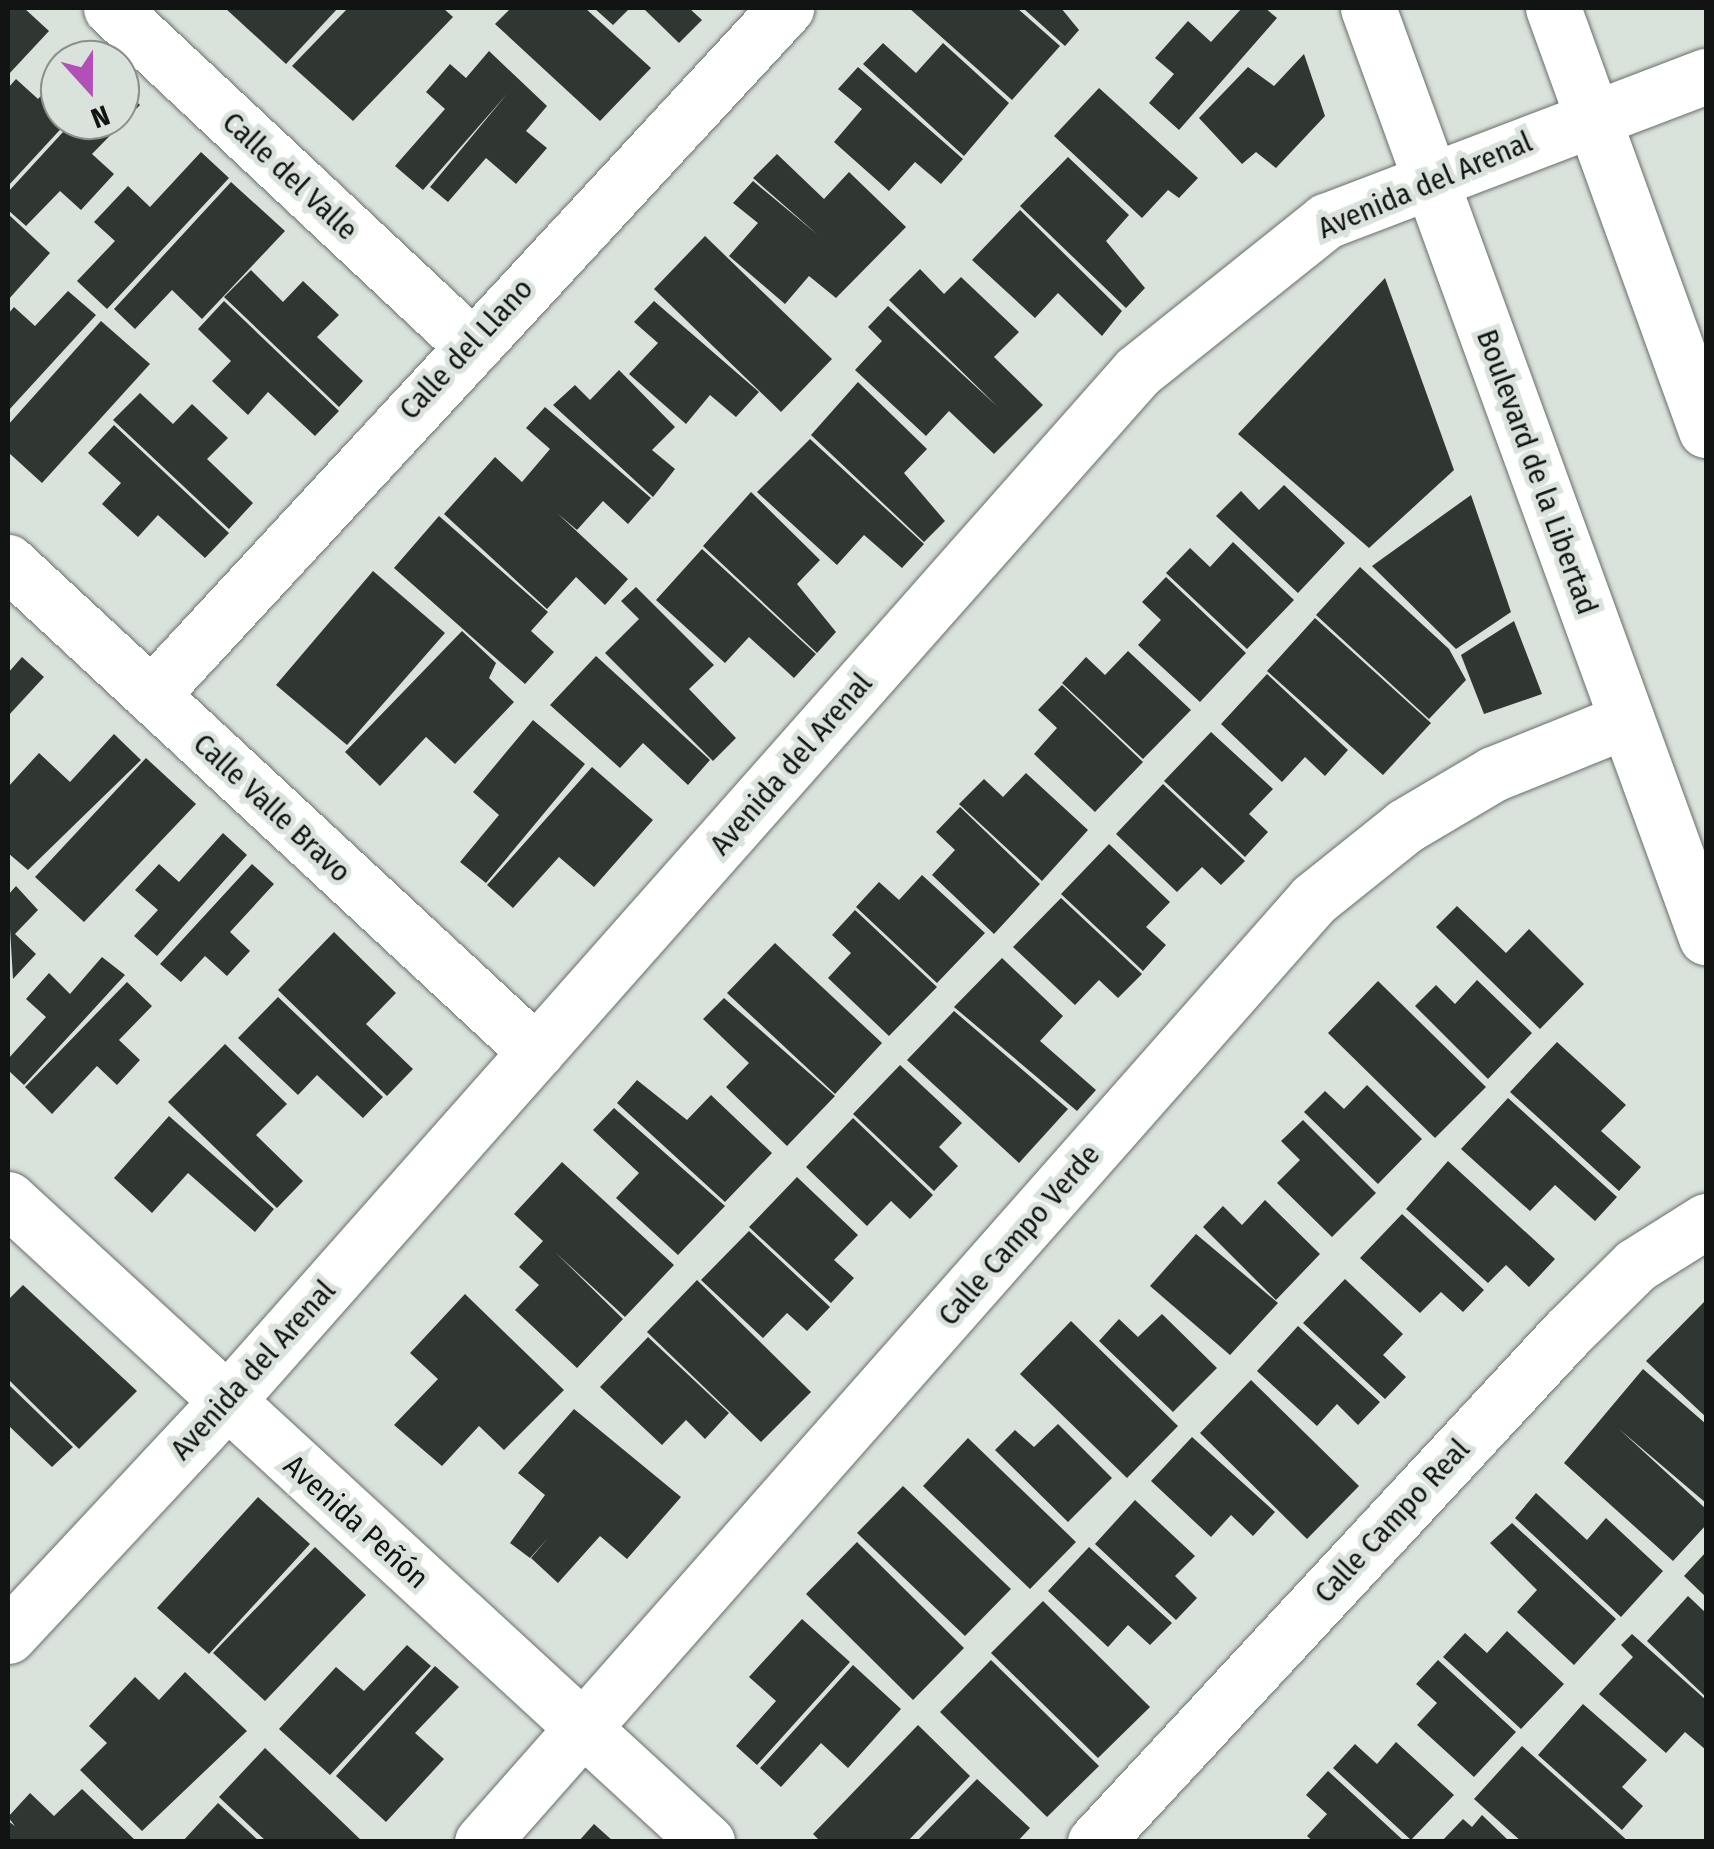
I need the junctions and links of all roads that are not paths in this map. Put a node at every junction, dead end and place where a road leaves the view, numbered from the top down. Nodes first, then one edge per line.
1 (111, 8) edge
2 (786, 8) edge
3 (1368, 8) edge
4 (1553, 8) edge
5 (1706, 76) edge
6 (1592, 116) junction
7 (1430, 177) junction
8 (470, 344) junction
9 (1706, 430) edge
10 (8, 562) edge
11 (151, 695) junction
12 (1628, 720) junction
13 (1706, 938) edge
14 (536, 1052) junction
15 (8, 1198) edge
16 (1706, 1221) edge
17 (224, 1404) junction
18 (8, 1636) edge
19 (585, 1729) junction
20 (482, 1842) edge
21 (708, 1842) edge
22 (1095, 1842) edge

1 - 8 street, Calle del Valle
2 - 8 street, Calle del Llano
3 - 7 street, Boulevard de la Libertad
4 - 6 street
5 - 6 street, Avenida del Arenal
6 - 7 street, Avenida del Arenal
6 - 9 street
7 - 12 street, Boulevard de la Libertad
7 - 14 street, Avenida del Arenal
8 - 11 street, Calle del Llano
10 - 11 street, Calle Valle Bravo
11 - 14 street, Calle Valle Bravo
12 - 13 street, Boulevard de la Libertad
12 - 19 street, Calle Campo Verde
14 - 17 street, Avenida del Arenal
15 - 17 street, Avenida Peñón
16 - 22 street, Calle Campo Real
17 - 18 street, Avenida del Arenal
17 - 19 street, Avenida Peñón
19 - 20 street, Calle Campo Verde
19 - 21 street, Avenida Peñón

